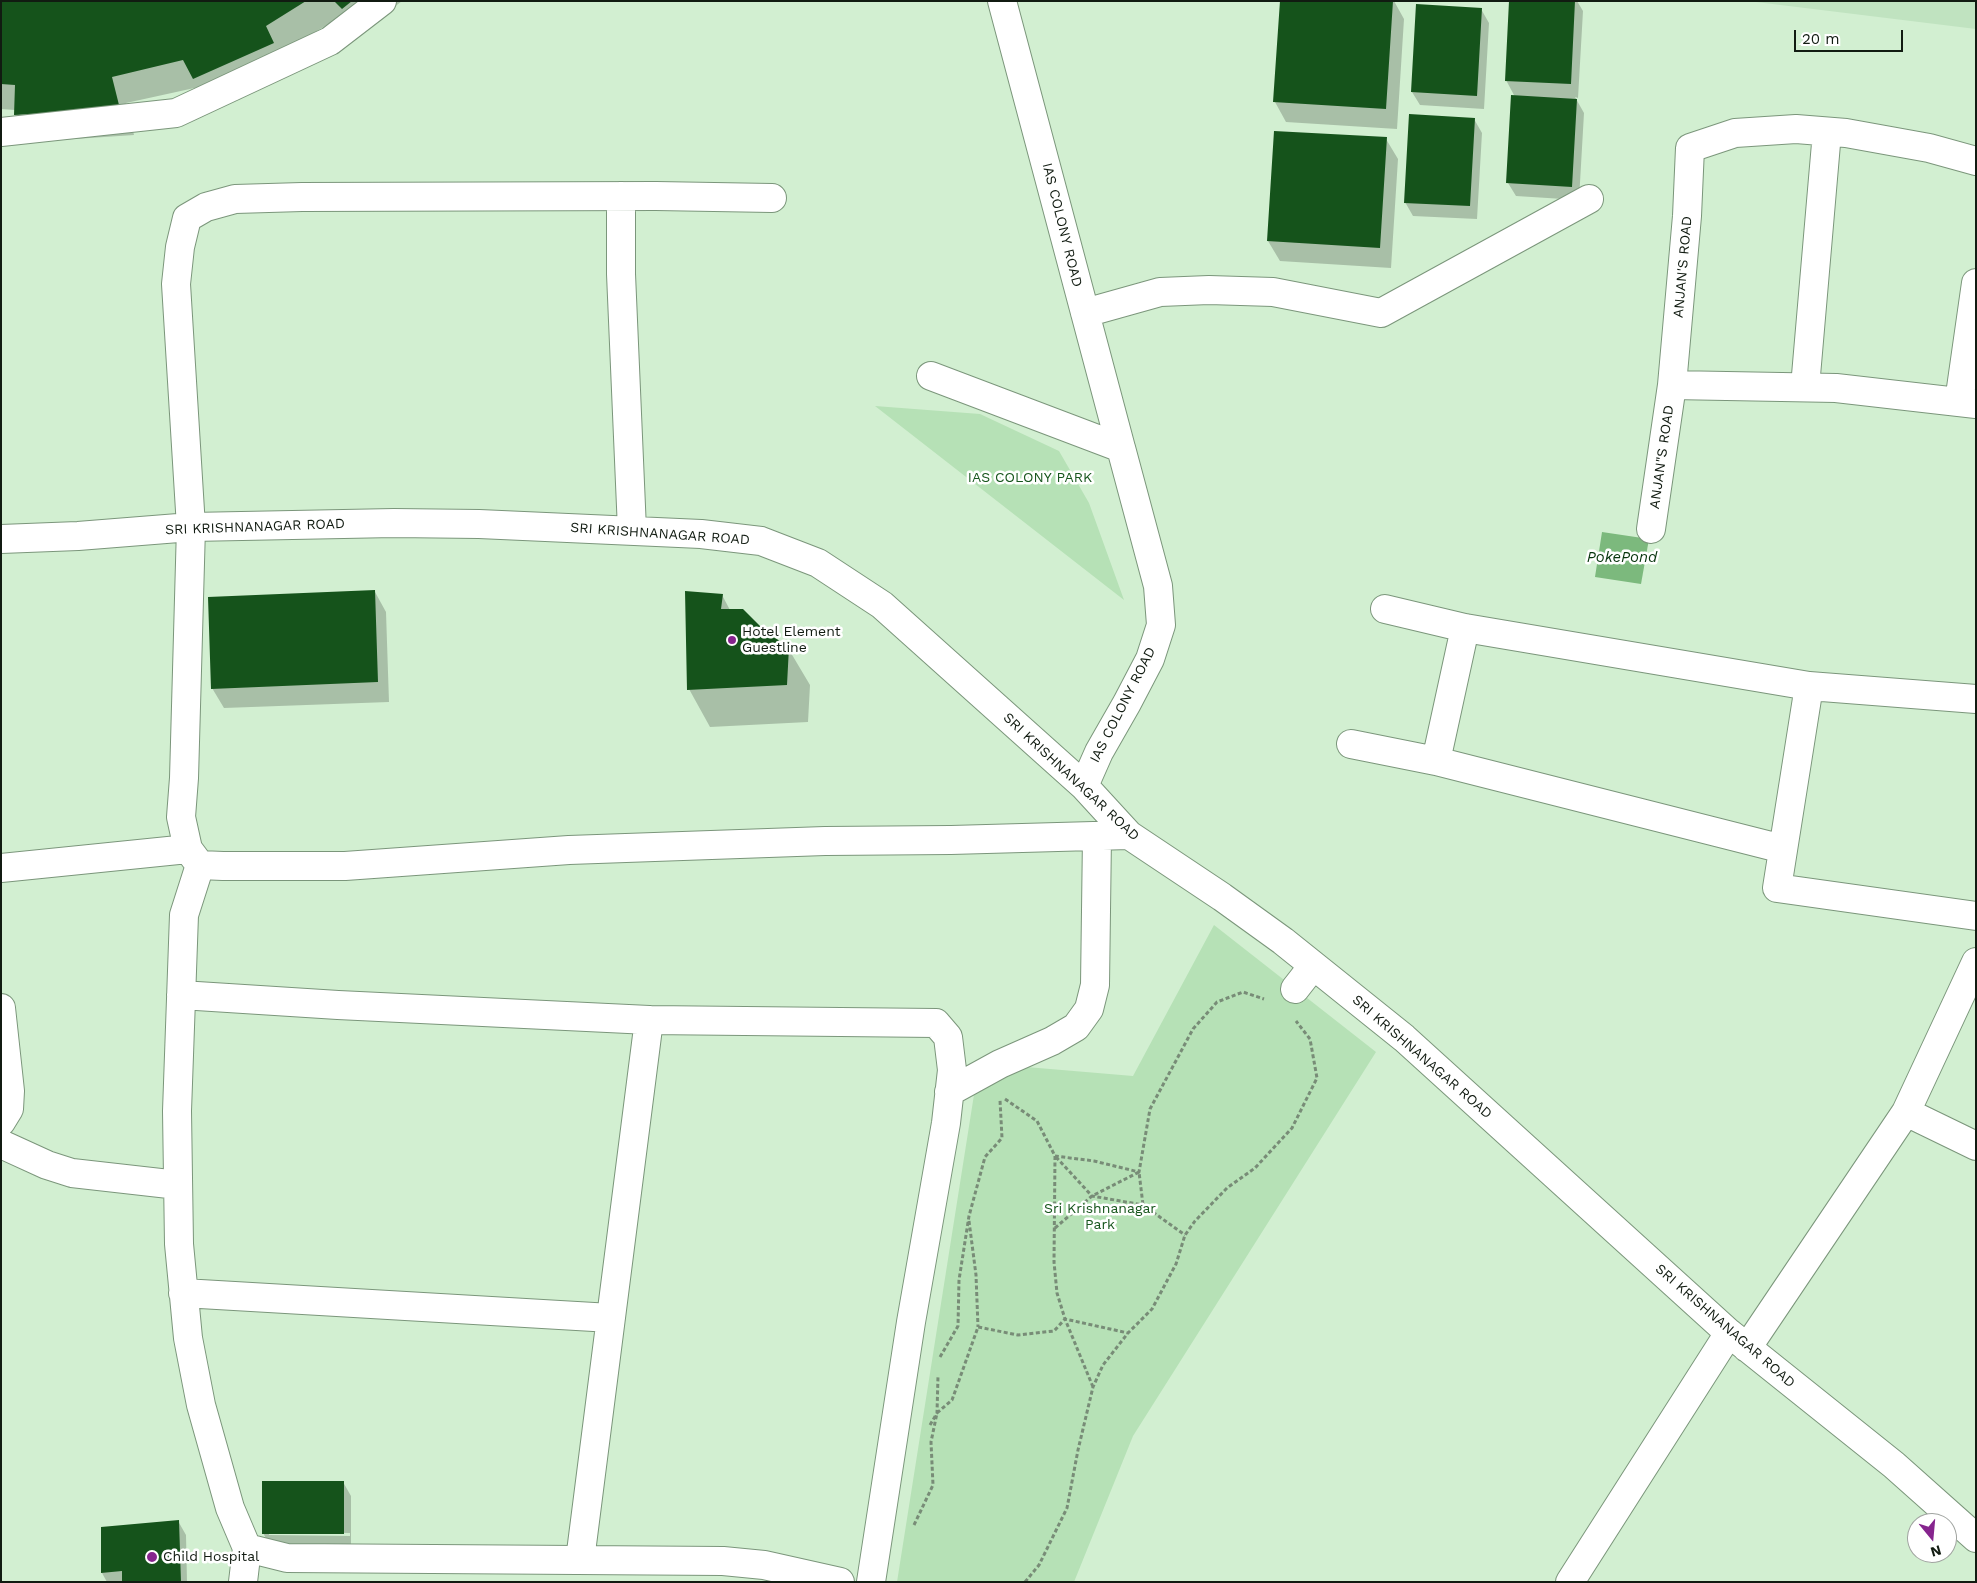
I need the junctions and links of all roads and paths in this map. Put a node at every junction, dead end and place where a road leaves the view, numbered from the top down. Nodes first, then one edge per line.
1 (382, 1) edge
2 (1002, 1) edge
3 (1, 132) edge
4 (1827, 132) junction
5 (1976, 161) edge
6 (621, 196) junction
7 (772, 198) dead end
8 (1589, 199) dead end
9 (1976, 283) edge
10 (1085, 313) junction
11 (931, 376) dead end
12 (1672, 385) junction
13 (1805, 387) junction
14 (1967, 403) edge
15 (1121, 448) junction
16 (191, 527) junction
17 (1651, 529) dead end
18 (632, 530) junction
19 (1, 539) edge
20 (1385, 609) dead end
21 (1466, 628) junction
22 (1809, 686) junction
23 (1976, 699) edge
24 (1351, 744) dead end
25 (1436, 762) junction
26 (1084, 786) junction
27 (1129, 835) junction
28 (1098, 836) junction
29 (1783, 849) junction
30 (194, 857) junction
31 (1, 868) edge
32 (1976, 916) edge
33 (1976, 962) edge
34 (1313, 966) junction
35 (1294, 989) dead end
36 (181, 995) junction
37 (1267, 1000) dead end
38 (1, 1008) edge
39 (1293, 1018) dead end
40 (649, 1020) junction
41 (949, 1092) junction
42 (1906, 1112) junction
43 (1, 1122) edge
44 (1, 1144) edge
45 (1976, 1146) edge
46 (1055, 1156) junction
47 (1139, 1172) junction
48 (178, 1185) junction
49 (1092, 1196) junction
50 (1143, 1205) junction
51 (969, 1216) junction
52 (1055, 1228) junction
53 (1185, 1235) junction
54 (183, 1293) junction
55 (611, 1318) junction
56 (1066, 1319) junction
57 (978, 1327) junction
58 (1128, 1333) junction
59 (1738, 1341) junction
60 (939, 1360) dead end
61 (938, 1369) dead end
62 (1093, 1387) junction
63 (937, 1412) junction
64 (928, 1428) dead end
65 (911, 1533) dead end
66 (1976, 1538) edge
67 (247, 1548) junction
68 (580, 1560) junction
69 (514, 1570) edge
70 (243, 1582) edge
71 (840, 1582) edge
72 (871, 1582) edge
73 (1025, 1582) edge
74 (1570, 1582) edge

1 - 3 street
2 - 10 street, IAS COLONY ROAD
4 - 5 street
4 - 12 street, ANJAN'S ROAD
4 - 13 street
6 - 7 street
6 - 16 street
6 - 18 street
8 - 10 street
9 - 14 street
10 - 15 street, IAS COLONY ROAD
11 - 15 street
12 - 13 street
12 - 17 street, ANJAN"S ROAD
13 - 14 street
15 - 26 street, IAS COLONY ROAD
16 - 18 street, SRI KRISHNANAGAR ROAD
16 - 19 street, SRI KRISHNANAGAR ROAD
16 - 30 street
18 - 26 street, SRI KRISHNANAGAR ROAD
20 - 21 street
21 - 22 street
21 - 25 street
22 - 23 street
22 - 29 street
24 - 25 street
25 - 29 street
26 - 27 street, SRI KRISHNANAGAR ROAD
27 - 28 street
27 - 34 street, SRI KRISHNANAGAR ROAD
28 - 30 street
28 - 41 street
29 - 32 street
30 - 31 street
30 - 36 street
33 - 42 street
34 - 35 street
34 - 59 street, SRI KRISHNANAGAR ROAD
36 - 40 street
36 - 48 street
37 - 47 path
38 - 43 street
39 - 53 path
40 - 41 street
40 - 55 street
41 - 72 street
42 - 45 street
42 - 59 street
44 - 48 street
46 - 47 path
46 - 49 path
46 - 51 path
46 - 52 path
47 - 49 path
47 - 50 path
48 - 54 street
49 - 50 path
49 - 52 path
50 - 53 path
51 - 57 path
51 - 60 path
52 - 56 path
53 - 58 path
54 - 55 street
54 - 67 street
55 - 68 street
56 - 57 path
56 - 58 path
56 - 62 path
57 - 63 path
58 - 62 path
59 - 66 street, SRI KRISHNANAGAR ROAD
59 - 74 street
61 - 63 path
62 - 73 path
63 - 64 path
63 - 65 path
67 - 69 street
67 - 70 street
68 - 69 street
68 - 71 street

